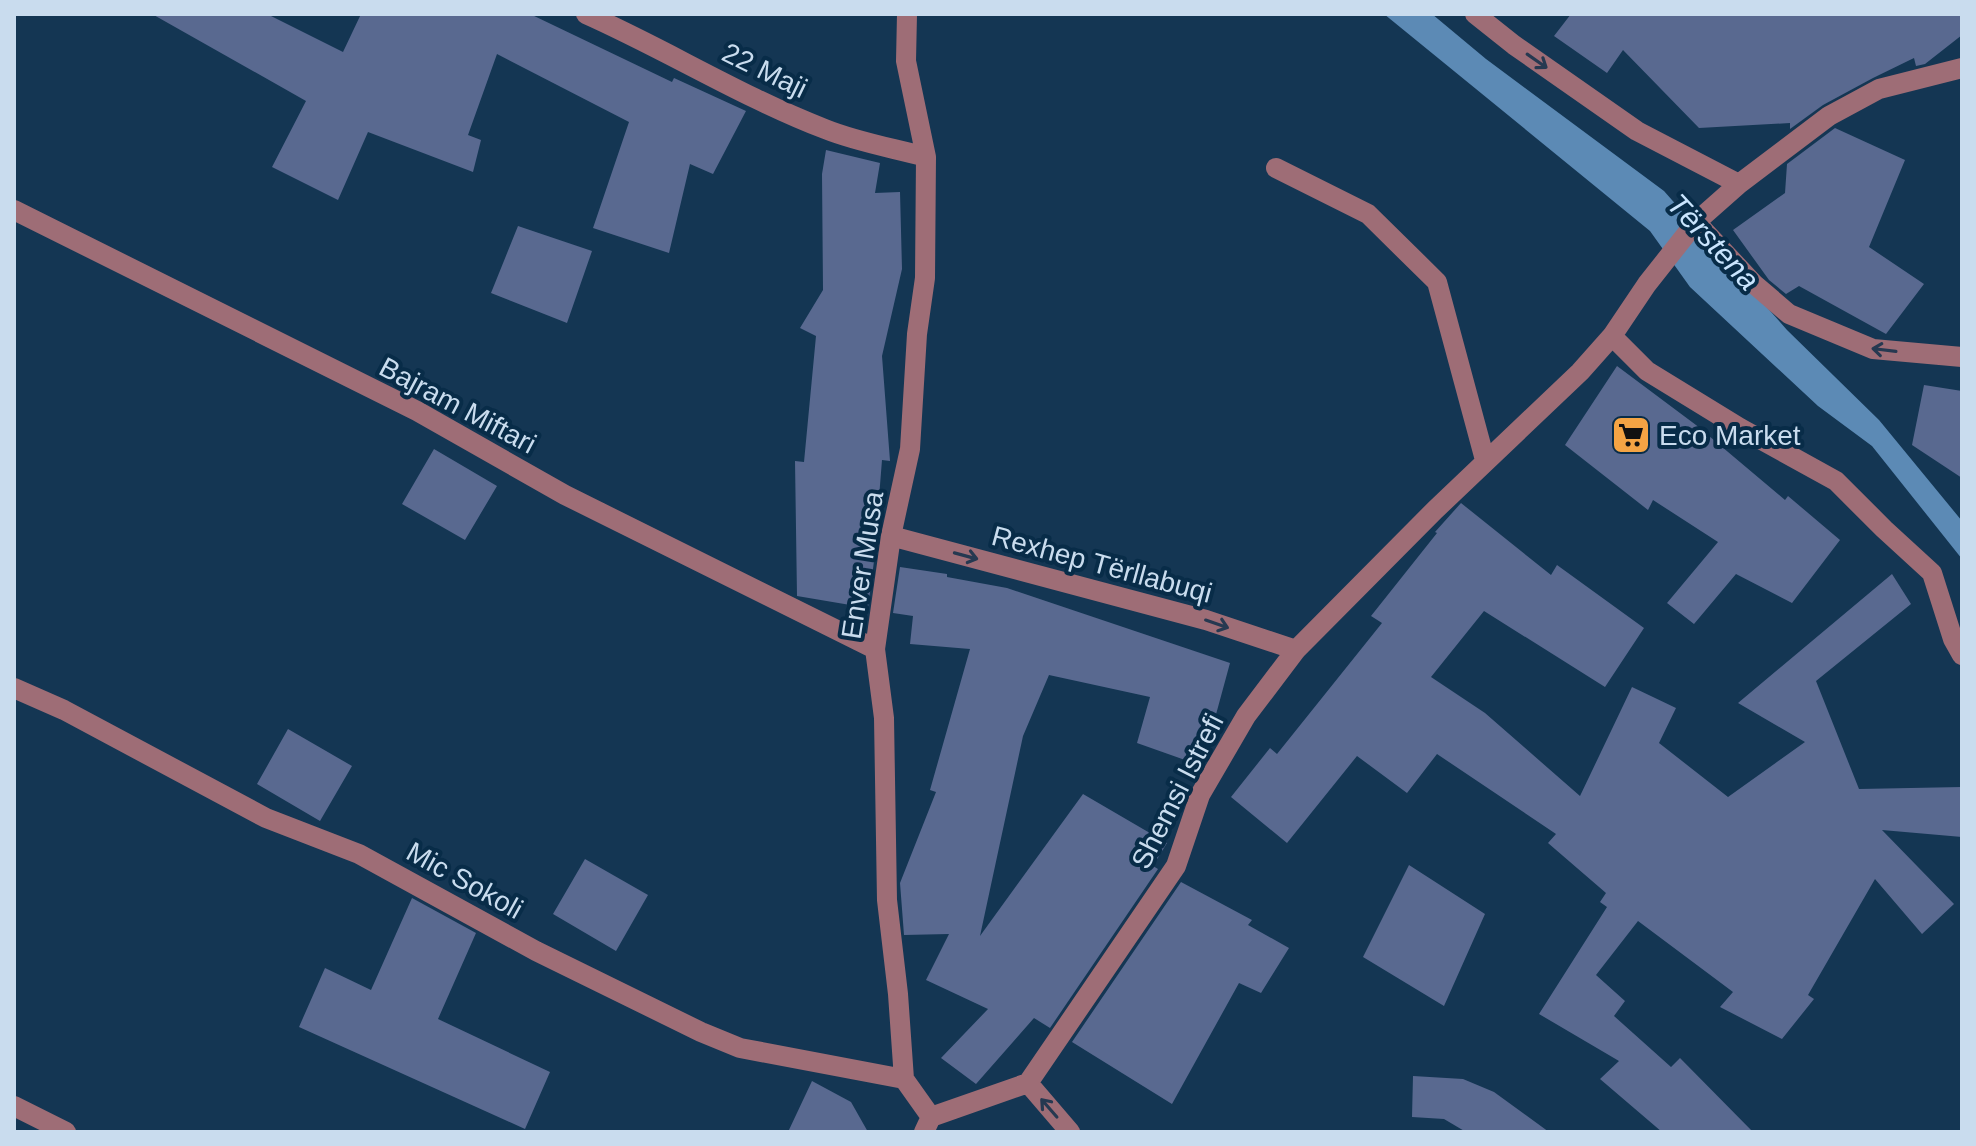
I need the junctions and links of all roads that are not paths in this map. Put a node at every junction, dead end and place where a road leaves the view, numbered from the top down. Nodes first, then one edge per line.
1 (586, 14) edge
2 (907, 14) edge
3 (1475, 14) edge
4 (1962, 68) edge
5 (926, 157) junction
6 (1276, 168) dead end
7 (1739, 184) junction
8 (14, 210) edge
9 (1696, 222) junction
10 (1612, 336) junction
11 (1962, 357) edge
12 (1485, 460) junction
13 (891, 536) junction
14 (875, 649) junction
15 (1296, 650) junction
16 (1962, 655) edge
17 (14, 688) edge
18 (904, 1079) junction
19 (1028, 1083) junction
20 (14, 1106) edge
21 (928, 1125) edge
22 (66, 1132) edge
23 (1070, 1132) edge

1 - 5 street, 22 Maji
2 - 5 street, Enver Musa
3 -> 7 street
4 - 7 street, Shemsi Istrefi
5 - 13 street, Enver Musa
6 - 12 street
7 - 9 street, Shemsi Istrefi
8 - 14 street, Bajram Miftari
9 - 10 street, Shemsi Istrefi
11 -> 9 street
10 - 12 street, Shemsi Istrefi
10 - 16 street
12 - 15 street, Shemsi Istrefi
13 - 14 street, Enver Musa
13 -> 15 street, Rexhep Tërllabuqi
14 - 18 street, Enver Musa
15 - 19 street, Shemsi Istrefi
17 - 18 street, Mic Sokoli
18 - 21 street
19 - 21 street
23 -> 19 street
20 - 22 street

